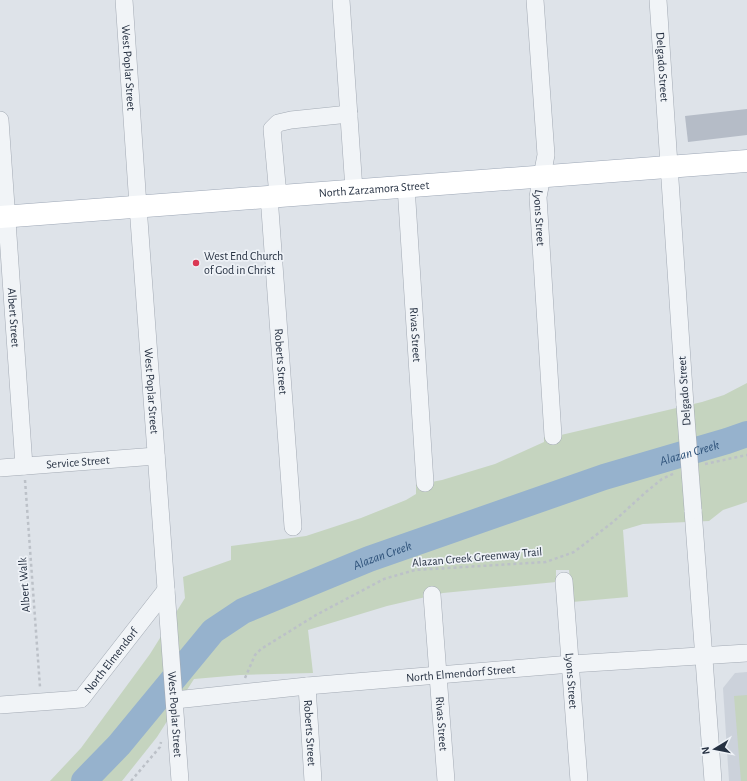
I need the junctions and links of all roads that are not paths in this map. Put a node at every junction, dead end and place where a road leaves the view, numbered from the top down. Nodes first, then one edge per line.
1 (124, 0) edge
2 (341, 0) edge
3 (535, 0) edge
4 (658, 0) edge
5 (349, 114) junction
6 (0, 120) edge
7 (747, 161) edge
8 (670, 166) junction
9 (2, 176) edge
10 (541, 176) junction
11 (406, 186) junction
12 (354, 190) junction
13 (273, 196) junction
14 (138, 206) junction
15 (3, 216) edge
16 (6, 289) edge
17 (552, 436) dead end
18 (156, 456) junction
19 (24, 466) junction
20 (0, 468) edge
21 (425, 483) dead end
22 (292, 527) dead end
23 (564, 581) dead end
24 (166, 590) junction
25 (432, 595) dead end
26 (747, 653) edge
27 (704, 656) junction
28 (571, 664) junction
29 (439, 675) junction
30 (307, 686) junction
31 (175, 700) junction
32 (0, 705) edge
33 (180, 781) edge
34 (313, 781) edge
35 (446, 781) edge
36 (579, 781) edge
37 (712, 781) edge

1 - 14 street, West Poplar Street
2 - 5 street
3 - 10 street, Lyons Street
4 - 8 street, Delgado Street
5 - 12 street
5 - 13 street, Roberts Street
6 - 9 street, Albert Street
7 - 8 main road, North Zarzamora Street
8 - 10 main road, North Zarzamora Street
8 - 27 street, Delgado Street, bridge
9 - 15 street, Albert Street
10 - 11 main road, North Zarzamora Street
10 - 17 street, Lyons Street
11 - 12 main road, North Zarzamora Street
11 - 21 street, Rivas Street
12 - 13 main road, North Zarzamora Street
13 - 14 main road, North Zarzamora Street
13 - 22 street, Roberts Street
14 - 15 main road, North Zarzamora Street
14 - 18 street, West Poplar Street
15 - 16 street, Albert Street
16 - 19 street, Albert Street
18 - 19 street, Service Street
18 - 24 street, West Poplar Street
19 - 20 street, Service Street
23 - 28 street, Lyons Street
24 - 31 street, West Poplar Street
24 - 32 street, North Elmendorf
25 - 29 street, Rivas Street
26 - 27 street, North Elmendorf Street
27 - 28 street, North Elmendorf Street
27 - 37 street, Delgado Street
28 - 29 street, North Elmendorf Street
28 - 36 street, Lyons Street
29 - 30 street, North Elmendorf Street
29 - 35 street, Rivas Street
30 - 31 street, North Elmendorf Street
30 - 34 street, Roberts Street
31 - 33 street, West Poplar Street

